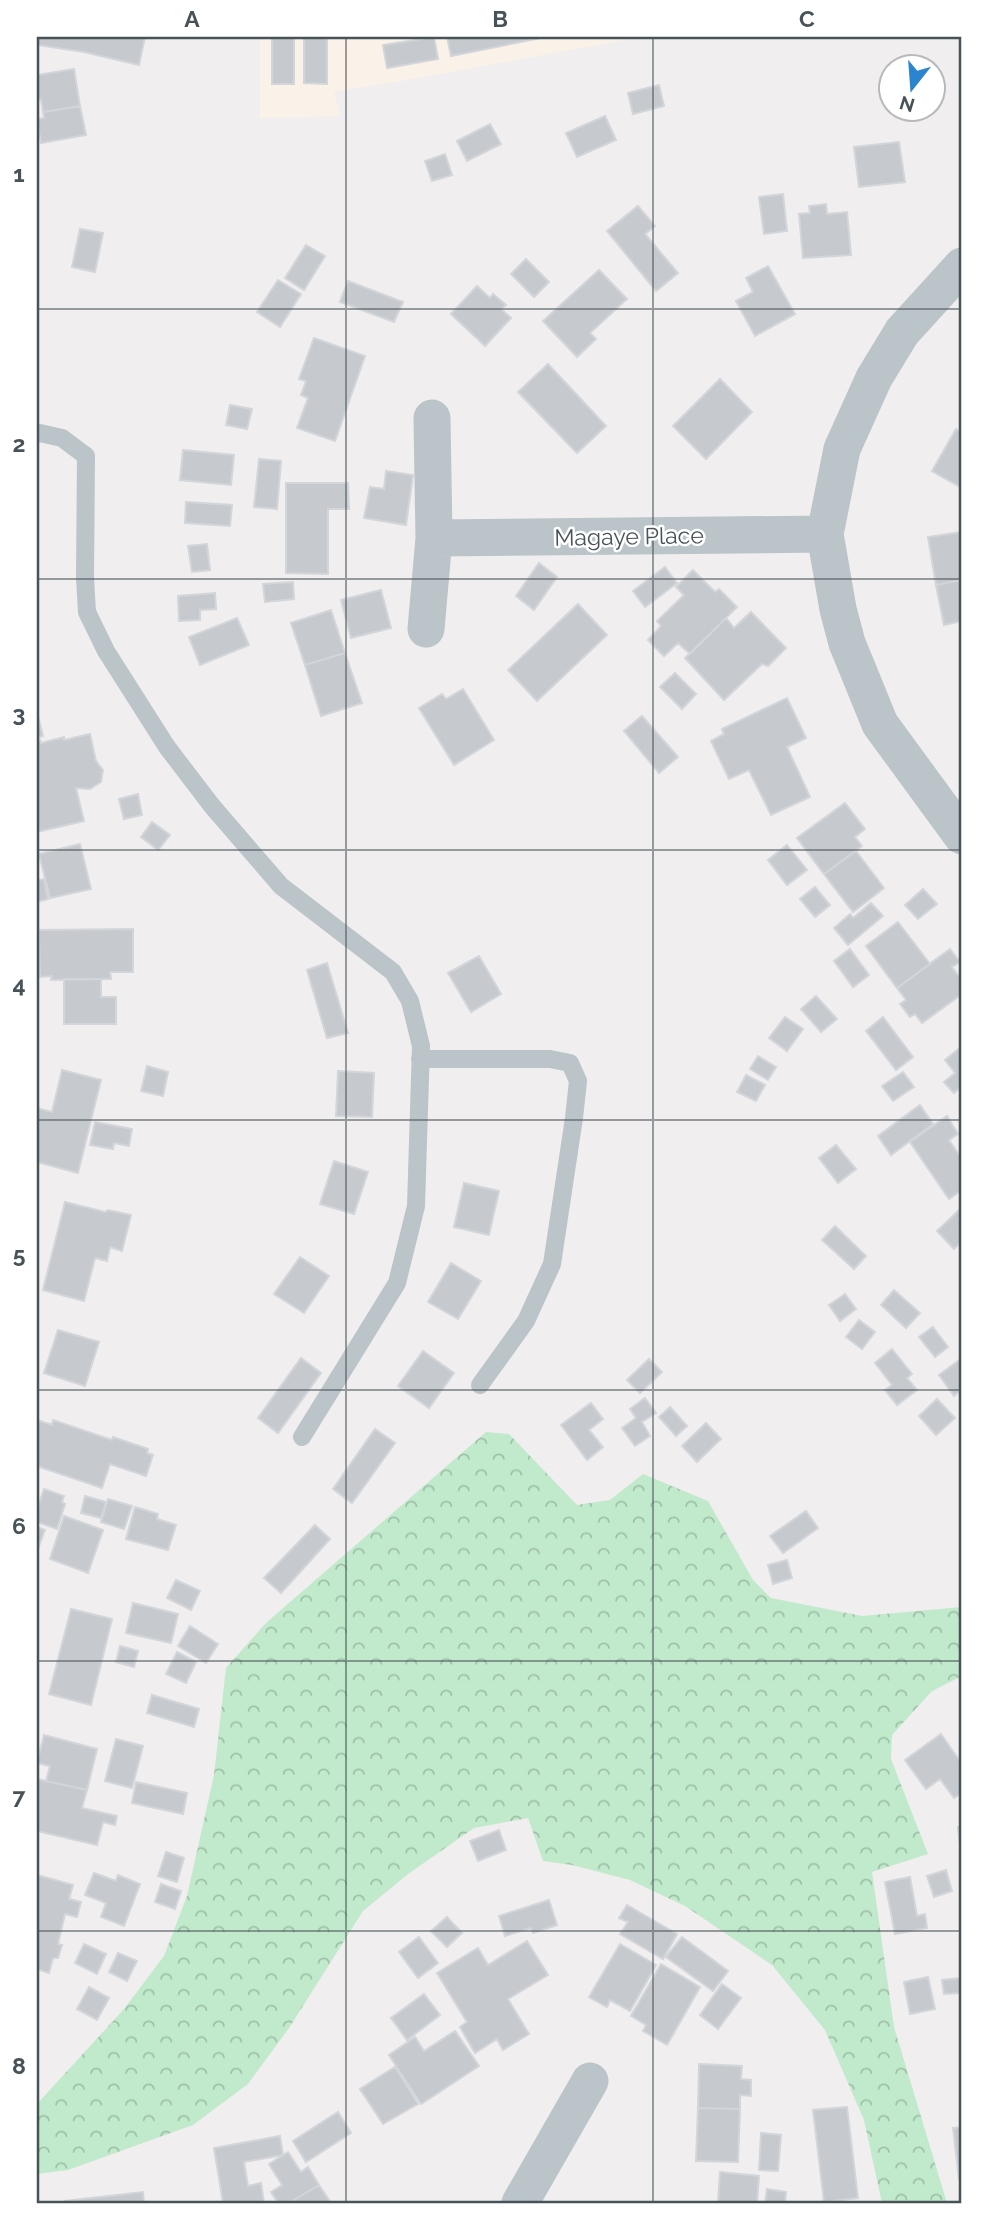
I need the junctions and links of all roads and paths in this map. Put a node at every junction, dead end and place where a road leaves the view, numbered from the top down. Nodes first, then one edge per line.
1 (962, 266) edge
2 (432, 418) dead end
3 (37, 434) edge
4 (825, 534) junction
5 (434, 538) junction
6 (426, 629) dead end
7 (962, 836) edge
8 (420, 1059) junction
9 (480, 1385) dead end
10 (302, 1437) dead end
11 (590, 2081) dead end
12 (520, 2203) edge

1 - 4 street
2 - 5 street
3 - 8 lane
4 - 5 street, Magaye Place
4 - 7 street
5 - 6 street
8 - 9 lane
8 - 10 lane
11 - 12 street

